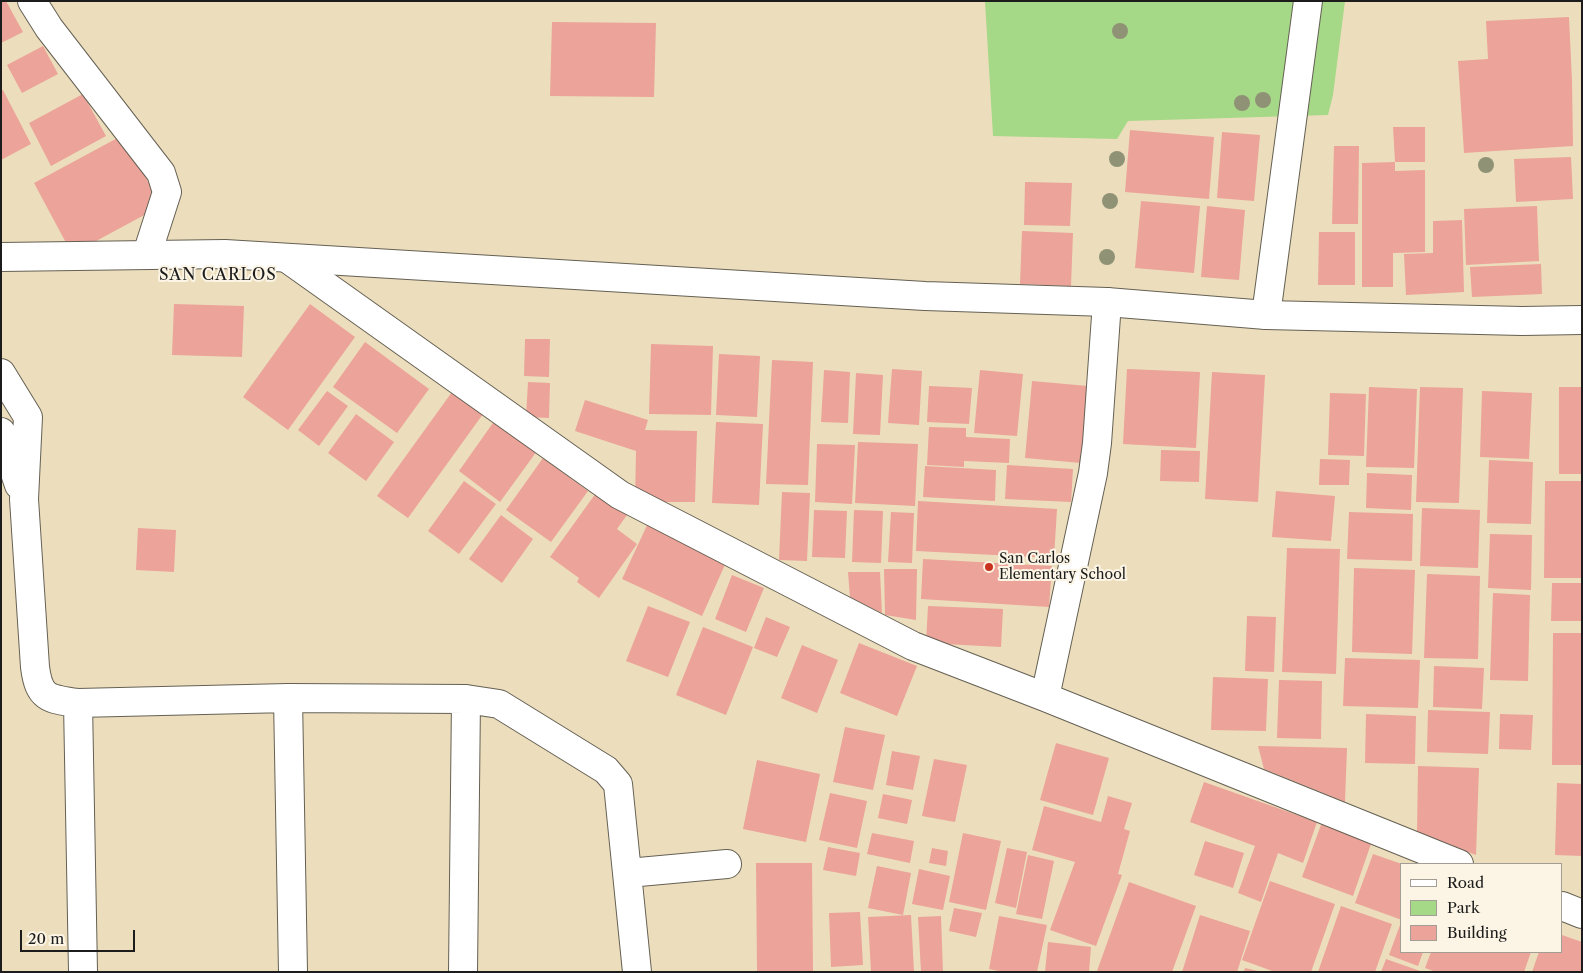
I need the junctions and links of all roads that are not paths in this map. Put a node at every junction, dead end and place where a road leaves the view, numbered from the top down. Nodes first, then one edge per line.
1 (32, 1) edge
2 (1308, 1) edge
3 (147, 254) junction
4 (1, 257) edge
5 (288, 259) junction
6 (1107, 302) junction
7 (1266, 315) junction
8 (1582, 320) edge
9 (1, 373) edge
10 (1, 432) edge
11 (24, 499) junction
12 (1045, 697) junction
13 (288, 698) junction
14 (466, 699) junction
15 (78, 703) junction
16 (1457, 863) edge
17 (727, 864) dead end
18 (628, 873) junction
19 (1563, 906) edge
20 (1582, 914) edge
21 (83, 972) edge
22 (293, 972) edge
23 (463, 972) edge
24 (638, 972) edge

1 - 3 street
2 - 7 street
3 - 4 street
3 - 5 street
5 - 6 street
5 - 12 street
6 - 7 street
6 - 12 street
7 - 8 street
9 - 11 street
10 - 11 street
11 - 15 street
12 - 16 street
13 - 14 street
13 - 15 street
13 - 22 street
14 - 18 street
14 - 23 street
15 - 21 street
17 - 18 street
18 - 24 street
19 - 20 street

